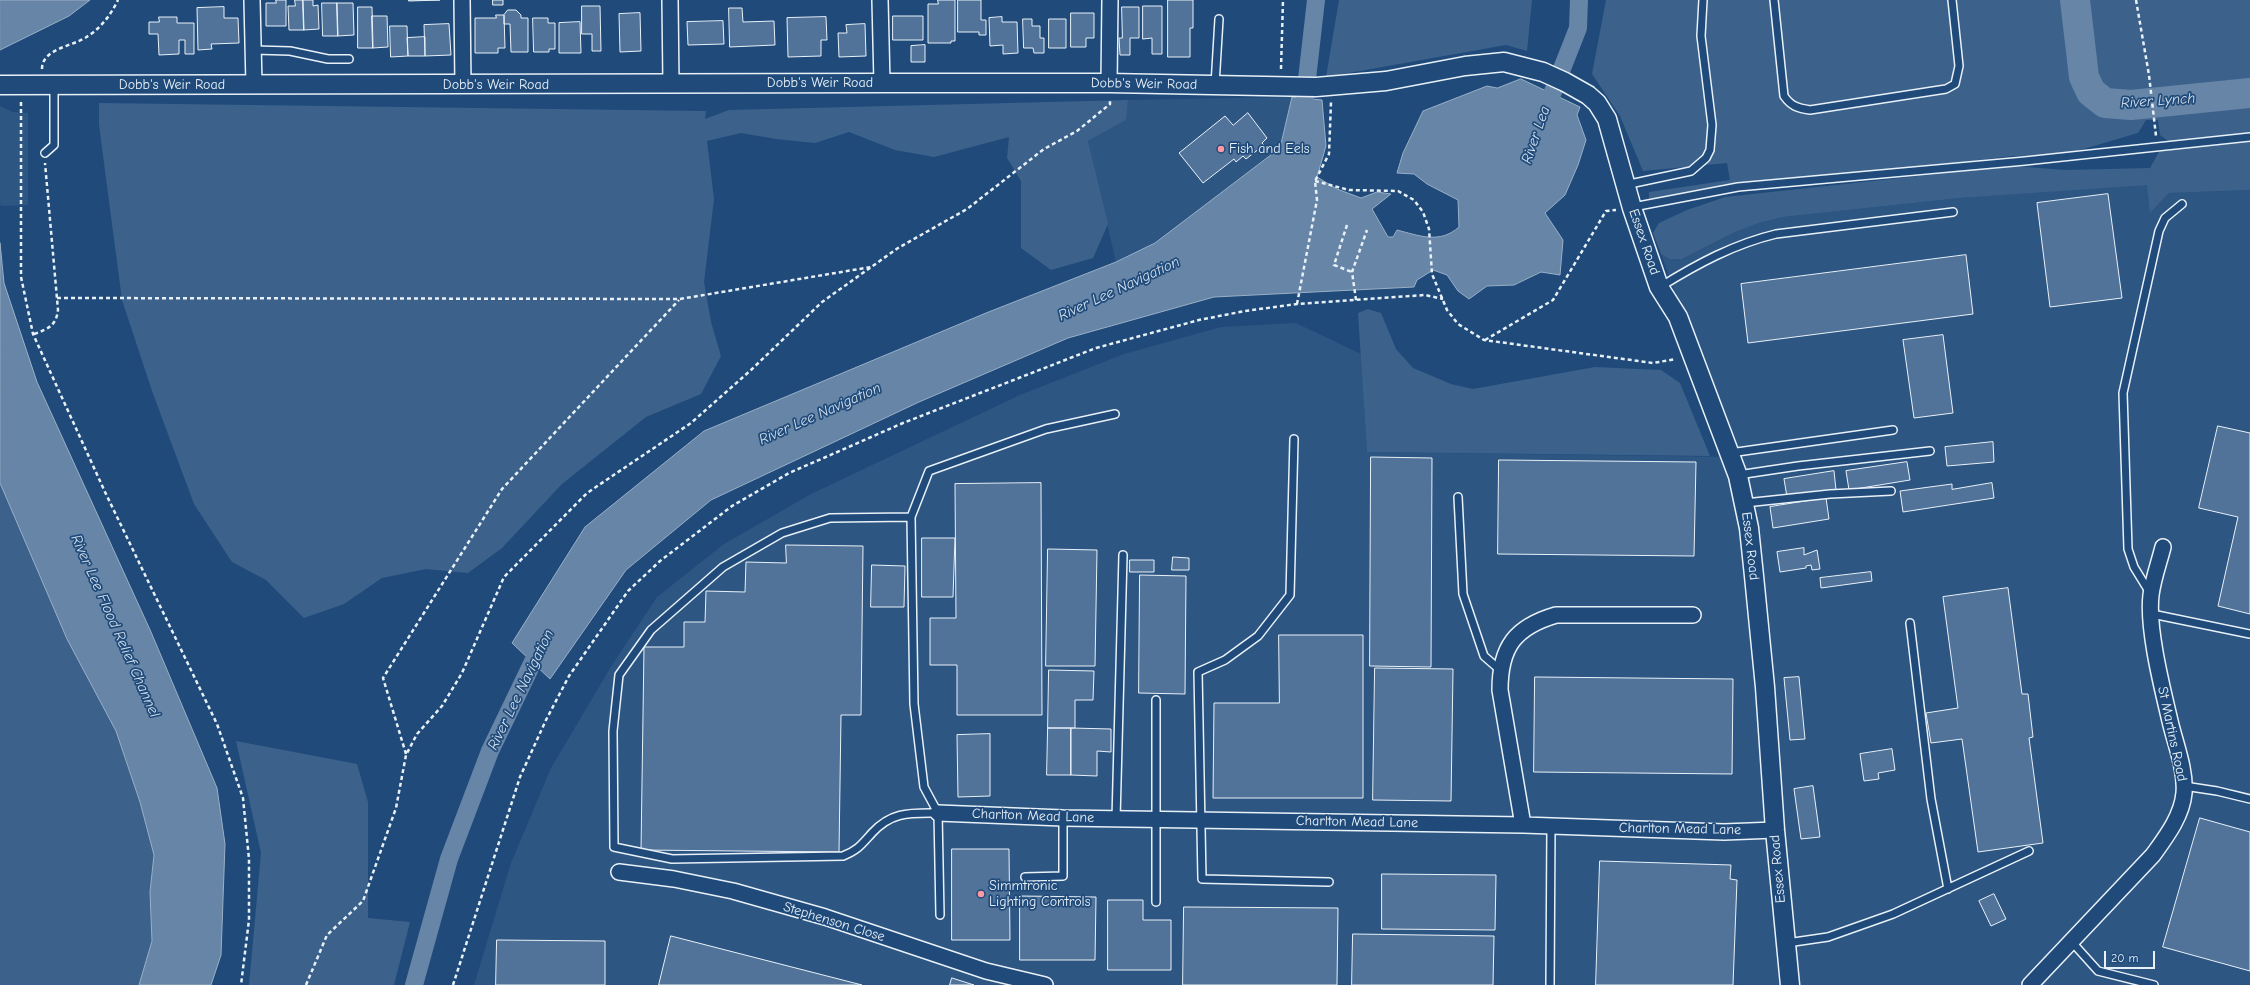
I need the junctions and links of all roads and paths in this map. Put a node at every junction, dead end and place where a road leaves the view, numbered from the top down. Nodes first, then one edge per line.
1 (118, 0) edge
2 (252, 0) edge
3 (462, 0) edge
4 (670, 0) edge
5 (880, 0) edge
6 (1110, 0) edge
7 (1283, 0) edge
8 (1703, 0) edge
9 (1774, 0) edge
10 (1952, 0) edge
11 (2136, 0) edge
12 (1219, 19) dead end
13 (254, 50) junction
14 (349, 59) dead end
15 (882, 83) junction
16 (1109, 83) junction
17 (671, 84) junction
18 (0, 85) edge
19 (49, 85) junction
20 (254, 85) junction
21 (463, 85) junction
22 (1215, 85) junction
23 (1280, 86) junction
24 (1326, 87) junction
25 (20, 103) dead end
26 (1611, 130) joint
27 (2250, 137) edge
28 (2158, 146) junction
29 (44, 153) joint
30 (1314, 181) junction
31 (1625, 185) junction
32 (2182, 204) dead end
33 (1632, 208) junction
34 (1952, 212) dead end
35 (1347, 225) dead end
36 (1368, 230) dead end
37 (873, 266) junction
38 (1352, 272) junction
39 (1659, 287) junction
40 (57, 298) junction
41 (680, 299) junction
42 (1443, 299) junction
43 (1356, 300) junction
44 (1297, 304) junction
45 (33, 334) junction
46 (1484, 340) junction
47 (1692, 352) junction
48 (1115, 414) dead end
49 (1893, 430) dead end
50 (1294, 439) dead end
51 (1930, 451) dead end
52 (1730, 453) junction
53 (1738, 476) junction
54 (1891, 491) dead end
55 (1458, 497) dead end
56 (1744, 503) junction
57 (911, 518) junction
58 (2163, 547) dead end
59 (1123, 555) dead end
60 (2151, 595) junction
61 (1693, 614) dead end
62 (2152, 614) junction
63 (1910, 623) dead end
64 (2250, 634) edge
65 (1500, 670) junction
66 (1156, 700) dead end
67 (406, 755) junction
68 (2183, 786) junction
69 (2250, 799) edge
70 (938, 813) junction
71 (1063, 818) junction
72 (1116, 819) junction
73 (1156, 819) junction
74 (1202, 820) junction
75 (1523, 825) junction
76 (1551, 826) junction
77 (1775, 830) junction
78 (2029, 851) dead end
79 (620, 872) dead end
80 (1025, 877) dead end
81 (1329, 882) dead end
82 (1948, 889) junction
83 (1156, 902) dead end
84 (940, 915) dead end
85 (2071, 941) junction
86 (1785, 943) junction
87 (1039, 984) edge
88 (241, 985) edge
89 (306, 985) edge
90 (453, 985) edge
91 (1550, 985) edge
92 (1790, 985) edge
93 (2030, 985) edge
94 (2154, 985) edge

1 - 19 path
2 - 13 street
3 - 21 street
4 - 17 street
5 - 15 street
6 - 16 street
7 - 23 path
8 - 31 lane
9 - 10 lane
11 - 28 path
12 - 22 lane
13 - 14 lane
13 - 20 street
15 - 16 street, Dobb's Weir Road
15 - 17 street, Dobb's Weir Road
16 - 22 street, Dobb's Weir Road
16 - 37 path
17 - 21 street, Dobb's Weir Road
18 - 19 street, Dobb's Weir Road
19 - 20 street, Dobb's Weir Road
19 - 29 lane
20 - 21 street, Dobb's Weir Road
22 - 23 street, Dobb's Weir Road
23 - 24 street, Dobb's Weir Road
24 - 26 street, Dobb's Weir Road
24 - 30 path
25 - 45 path
26 - 31 street, Essex Road
27 - 28 lane
28 - 33 lane
29 - 40 path
30 - 42 path
30 - 44 path
31 - 33 street, Essex Road
32 - 60 lane
33 - 39 street, Essex Road
33 - 46 path
34 - 39 lane
35 - 38 path
36 - 38 path
37 - 41 path
37 - 67 path
38 - 43 path
39 - 47 street, Essex Road
40 - 41 path
40 - 45 path
41 - 67 path
42 - 43 path
42 - 46 path
43 - 44 path
44 - 90 path
45 - 88 path
46 - 47 path
47 - 52 street, Essex Road
48 - 57 lane
49 - 52 lane
50 - 74 lane
51 - 53 lane
52 - 53 street, Essex Road
53 - 56 street, Essex Road
54 - 56 lane
55 - 65 lane
56 - 77 street, Essex Road
57 - 70 lane
57 - 70 lane
58 - 60 street, St Martins Road
59 - 72 lane
60 - 62 street, St Martins Road
61 - 65 street
62 - 64 lane
62 - 68 street, St Martins Road
63 - 82 lane
65 - 75 street
66 - 73 lane
67 - 89 path
68 - 69 lane
68 - 85 street, St Martins Road
70 - 71 street, Charlton Mead Lane
70 - 84 lane
71 - 72 street, Charlton Mead Lane
71 - 80 lane
72 - 73 street, Charlton Mead Lane
73 - 74 street, Charlton Mead Lane
73 - 83 lane
74 - 75 street, Charlton Mead Lane
74 - 81 lane
75 - 76 street, Charlton Mead Lane
76 - 77 street, Charlton Mead Lane
76 - 91 lane
77 - 86 street, Essex Road
78 - 82 lane
79 - 87 street, Stephenson Close
82 - 86 lane
85 - 93 street, St Martins Road
85 - 94 lane
86 - 92 street, Essex Road

